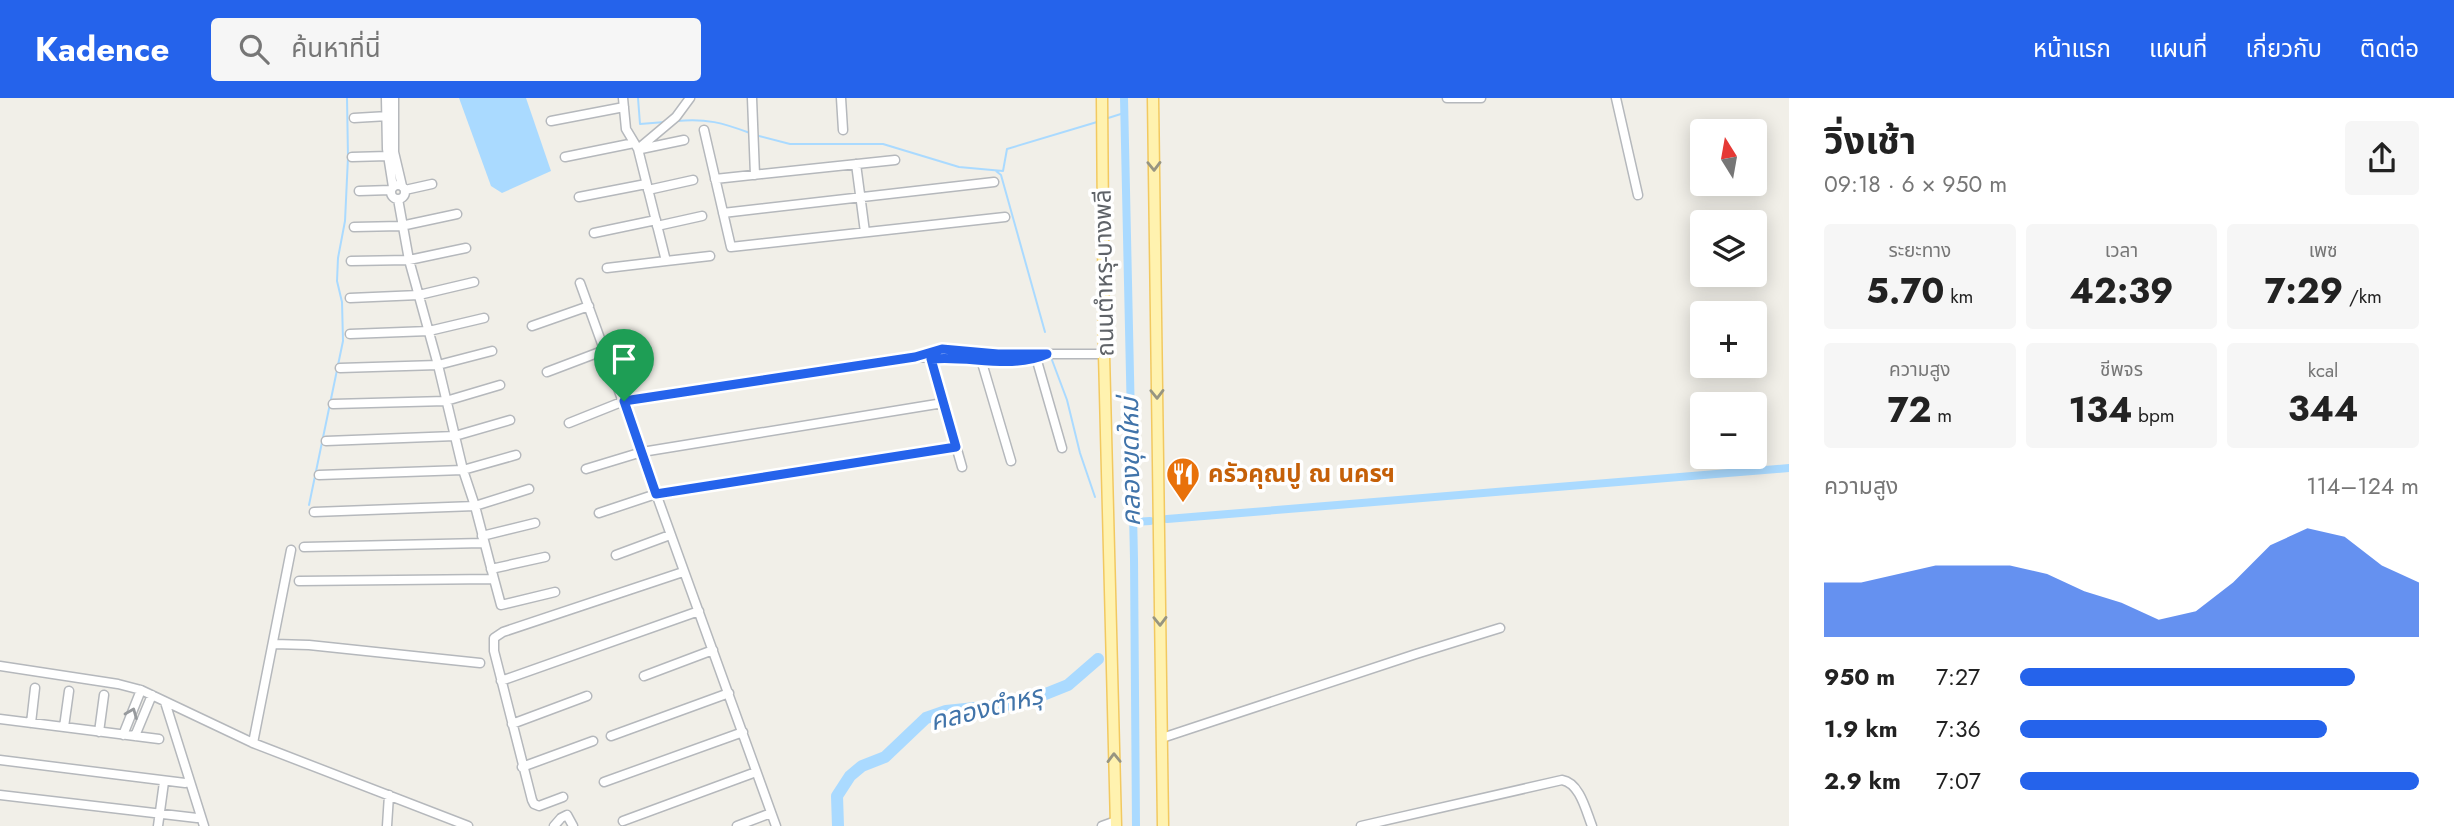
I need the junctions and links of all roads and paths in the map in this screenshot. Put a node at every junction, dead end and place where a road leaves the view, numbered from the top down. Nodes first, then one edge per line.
1 (386, 98) edge
2 (394, 98) edge
3 (690, 98) edge
4 (752, 98) edge
5 (841, 98) edge
6 (1102, 98) edge
7 (1153, 98) edge
8 (1160, 98) edge
9 (1447, 98) edge
10 (1481, 98) edge
11 (1616, 98) edge
12 (623, 102) edge
13 (390, 116) junction
14 (354, 118) dead end
15 (551, 121) dead end
16 (704, 130) dead end
17 (843, 130) dead end
18 (684, 140) dead end
19 (636, 146) junction
20 (388, 156) junction
21 (352, 157) dead end
22 (565, 157) dead end
23 (895, 160) dead end
24 (856, 164) junction
25 (755, 175) junction
26 (715, 179) junction
27 (693, 180) dead end
28 (994, 182) dead end
29 (432, 184) dead end
30 (647, 187) junction
31 (398, 188) junction
32 (359, 191) dead end
33 (1638, 195) dead end
34 (579, 197) dead end
35 (860, 197) junction
36 (723, 212) junction
37 (457, 214) dead end
38 (702, 216) dead end
39 (1005, 217) dead end
40 (656, 223) junction
41 (401, 226) junction
42 (354, 227) dead end
43 (865, 232) junction
44 (594, 233) dead end
45 (466, 248) dead end
46 (710, 256) dead end
47 (409, 260) junction
48 (351, 261) dead end
49 (666, 261) junction
50 (607, 268) dead end
51 (474, 282) dead end
52 (580, 283) dead end
53 (419, 295) junction
54 (350, 298) dead end
55 (589, 306) junction
56 (484, 318) dead end
57 (531, 326) dead end
58 (429, 331) junction
59 (350, 334) dead end
60 (605, 350) junction
61 (492, 351) dead end
62 (1104, 354) junction
63 (930, 355) junction
64 (981, 356) junction
65 (1036, 356) junction
66 (438, 365) junction
67 (341, 368) dead end
68 (547, 372) dead end
69 (500, 385) dead end
70 (446, 401) junction
71 (624, 401) junction
72 (943, 402) junction
73 (333, 404) dead end
74 (510, 420) dead end
75 (569, 423) dead end
76 (455, 436) junction
77 (326, 441) dead end
78 (956, 447) junction
79 (1062, 449) dead end
80 (642, 452) junction
81 (516, 455) dead end
82 (1011, 460) dead end
83 (961, 467) dead end
84 (586, 469) dead end
85 (463, 470) junction
86 (319, 475) dead end
87 (529, 489) dead end
88 (656, 494) junction
89 (475, 506) junction
90 (314, 512) dead end
91 (599, 513) dead end
92 (535, 523) dead end
93 (670, 535) junction
94 (482, 539) junction
95 (304, 547) dead end
96 (292, 550) dead end
97 (616, 555) dead end
98 (545, 557) dead end
99 (491, 569) junction
100 (683, 572) junction
101 (494, 579) junction
102 (299, 582) dead end
103 (555, 592) dead end
104 (699, 611) junction
105 (1500, 628) dead end
106 (274, 644) junction
107 (713, 650) junction
108 (480, 663) dead end
109 (0, 666) edge
110 (644, 676) dead end
111 (501, 681) junction
112 (35, 688) dead end
113 (141, 690) junction
114 (69, 691) dead end
115 (729, 693) junction
116 (104, 695) dead end
117 (152, 695) junction
118 (587, 696) dead end
119 (165, 702) junction
120 (0, 719) edge
121 (31, 723) junction
122 (512, 724) junction
123 (65, 727) junction
124 (99, 732) junction
125 (743, 732) junction
126 (123, 735) junction
127 (135, 736) junction
128 (611, 736) dead end
129 (1162, 738) junction
130 (159, 739) dead end
131 (593, 741) dead end
132 (253, 743) junction
133 (0, 760) edge
134 (522, 767) junction
135 (756, 772) junction
136 (164, 782) junction
137 (604, 782) dead end
138 (185, 783) dead end
139 (0, 795) edge
140 (389, 795) junction
141 (563, 797) dead end
142 (771, 813) junction
143 (160, 814) junction
144 (197, 818) dead end
145 (623, 821) dead end
146 (1116, 823) edge
147 (158, 826) edge
148 (204, 826) edge
149 (387, 826) edge
150 (468, 826) edge
151 (554, 826) edge
152 (573, 826) edge
153 (737, 826) edge
154 (776, 826) edge
155 (1102, 826) edge
156 (1163, 826) edge
157 (1362, 826) edge
158 (1592, 826) edge

1 - 13 street
2 - 13 street
3 - 19 street
4 - 25 street
5 - 17 street
6 - 62 main road, ถนนตำหรุ-บางพลี
7 - 8 street
7 -> 129 main road, ถนนตำหรุ-บางพลี
9 - 10 street
11 - 33 street
12 - 15 street
12 - 19 street
13 - 14 street
13 - 20 street
13 - 31 street
16 - 26 street
18 - 19 street
19 - 22 street
19 - 30 street
20 - 21 street
20 - 31 street
23 - 24 street
24 - 25 street
24 - 35 street
25 - 26 street
26 - 36 street
27 - 30 street
28 - 35 street
29 - 31 street
30 - 34 street
30 - 40 street
31 - 32 street
31 - 41 street
35 - 36 street
35 - 43 street
36 - 43 street
37 - 41 street
38 - 40 street
39 - 43 street
40 - 44 street
40 - 49 street
41 - 42 street
41 - 47 street
45 - 47 street
46 - 49 street
47 - 48 street
47 - 53 street
49 - 50 street
51 - 53 street
52 - 55 street
53 - 54 street
53 - 58 street
55 - 57 street
55 - 60 street
56 - 58 street
58 - 59 street
58 - 66 street
60 - 68 street
60 - 71 street
61 - 66 street
62 - 65 street
146 -> 62 main road, ถนนตำหรุ-บางพลี
63 - 64 street
63 - 71 street
63 - 72 street
64 - 65 street
64 - 82 street
65 - 79 street
66 - 67 street
66 - 70 street
69 - 70 street
70 - 73 street
70 - 76 street
71 - 75 street
71 - 80 street
72 - 78 street
72 - 80 street
74 - 76 street
76 - 77 street
76 - 85 street
78 - 83 street
78 - 88 street
80 - 84 street
80 - 88 street
81 - 85 street
85 - 86 street
85 - 89 street
87 - 89 street
88 - 91 street
88 - 93 street
89 - 90 street
89 - 94 street
92 - 94 street
93 - 97 street
93 - 100 street
94 - 95 street
94 - 99 street
96 - 106 street
98 - 99 street
99 - 101 street
100 - 104 street
100 - 111 street
101 - 102 street
101 - 103 street
104 - 107 street
104 - 111 street
105 - 129 street
106 - 108 street
106 - 132 street
107 - 110 street
107 - 115 street
109 - 113 street
111 - 122 street
112 - 121 street
113 - 117 street
126 -> 113 street
114 - 123 street
115 - 125 street
115 - 128 street
116 - 124 street
117 - 119 street
117 - 127 street
118 - 122 street
119 - 132 street
119 - 148 street
120 - 121 street
121 - 123 street
122 - 134 street
123 - 124 street
124 - 126 street
125 - 135 street
125 - 137 street
126 - 127 street
127 - 130 street
129 - 156 main road, ถนนตำหรุ-บางพลี
131 - 134 street
132 - 140 street
133 - 136 street
134 - 141 street
135 - 142 street
135 - 145 street
136 - 138 street
136 - 143 street
139 - 143 street
140 - 149 street
140 - 150 street
142 - 153 street
142 - 154 street
143 - 144 street
143 - 147 street
146 - 155 street
151 - 152 street
157 - 158 street

